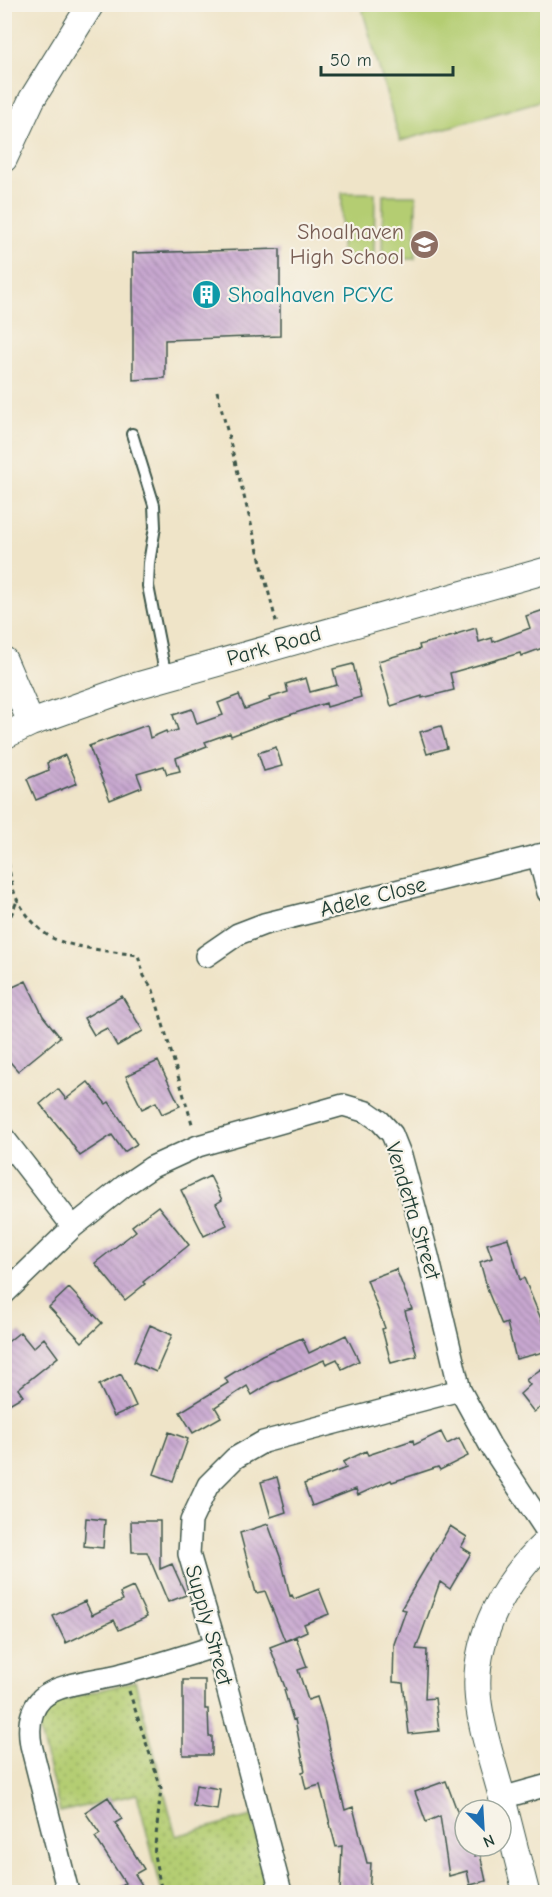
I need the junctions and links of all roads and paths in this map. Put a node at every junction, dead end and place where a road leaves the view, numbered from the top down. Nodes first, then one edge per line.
1 (91, 4) edge
2 (4, 159) edge
3 (217, 391) dead end
4 (132, 434) dead end
5 (548, 570) edge
6 (282, 644) junction
7 (4, 660) edge
8 (166, 677) junction
9 (31, 723) junction
10 (6, 744) edge
11 (543, 854) edge
12 (548, 892) edge
13 (17, 901) junction
14 (4, 932) edge
15 (206, 956) dead end
16 (4, 1138) edge
17 (198, 1146) junction
18 (73, 1227) junction
19 (4, 1294) edge
20 (460, 1390) junction
21 (548, 1533) edge
22 (548, 1540) edge
23 (216, 1646) junction
24 (123, 1674) junction
25 (548, 1785) edge
26 (502, 1798) joint
27 (513, 1842) edge
28 (68, 1893) edge
29 (162, 1893) edge
30 (281, 1893) edge
31 (526, 1893) edge

1 - 2 street
3 - 6 path
4 - 8 lane
5 - 6 street, Park Road
6 - 8 street, Park Road
7 - 9 street
8 - 9 street, Park Road
9 - 10 street, Park Road
10 - 13 path
11 - 12 street
11 - 15 street, Adele Close
13 - 14 path
13 - 17 path
16 - 18 street
17 - 18 street, Vendetta Street
17 - 20 street, Vendetta Street
18 - 19 street, Vendetta Street
20 - 21 street, Vendetta Street
20 - 23 street, Supply Street
22 - 26 street
23 - 24 street
23 - 30 street, Supply Street
24 - 28 street
24 - 29 path
25 - 26 street
27 - 31 street

